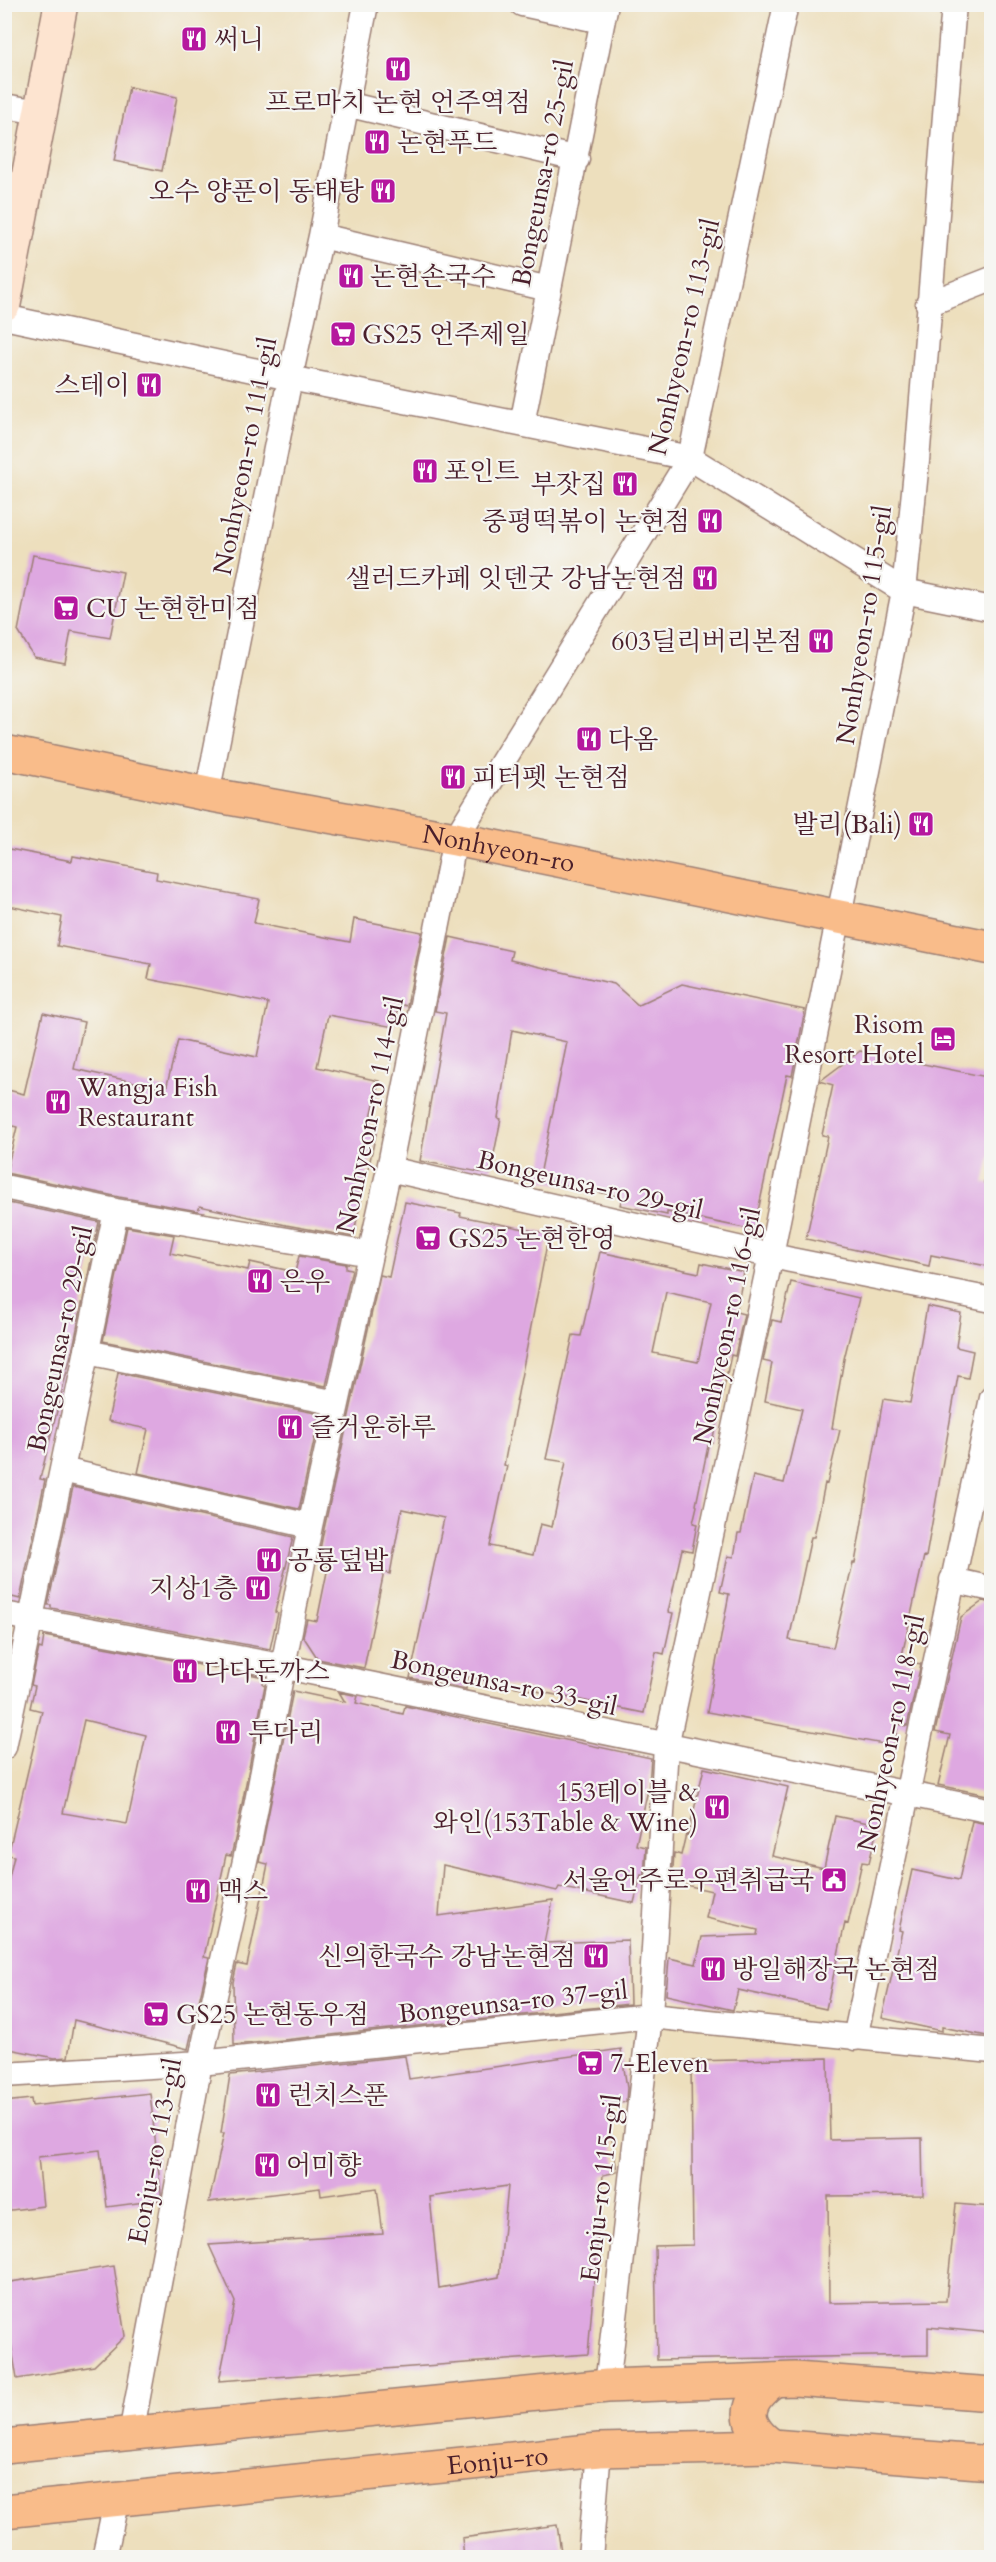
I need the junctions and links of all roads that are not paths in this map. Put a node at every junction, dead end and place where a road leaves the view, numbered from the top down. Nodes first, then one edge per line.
1 (61, 4) edge
2 (366, 4) edge
3 (522, 4) edge
4 (786, 4) edge
5 (954, 4) edge
6 (604, 13) edge
7 (346, 104) junction
8 (4, 106) edge
9 (40, 112) junction
10 (577, 159) junction
11 (321, 236) junction
12 (992, 279) edge
13 (549, 289) junction
14 (4, 304) edge
15 (928, 304) junction
16 (4, 317) edge
17 (290, 378) junction
18 (522, 424) junction
19 (690, 458) junction
20 (904, 591) junction
21 (992, 609) edge
22 (4, 752) edge
23 (207, 794) junction
24 (455, 839) junction
25 (840, 917) junction
26 (992, 948) edge
27 (389, 1169) junction
28 (4, 1187) edge
29 (116, 1211) junction
30 (370, 1254) junction
31 (771, 1255) junction
32 (992, 1300) edge
33 (87, 1352) junction
34 (992, 1398) edge
35 (337, 1402) junction
36 (62, 1470) junction
37 (310, 1526) junction
38 (952, 1580) junction
39 (992, 1588) edge
40 (4, 1614) edge
41 (31, 1620) junction
42 (281, 1666) junction
43 (666, 1746) junction
44 (4, 1747) edge
45 (908, 1795) junction
46 (992, 1811) edge
47 (650, 2016) junction
48 (855, 2038) junction
49 (992, 2051) edge
50 (201, 2063) junction
51 (4, 2075) edge
52 (774, 2380) junction
53 (607, 2386) junction
54 (992, 2394) edge
55 (131, 2434) junction
56 (4, 2446) edge
57 (772, 2446) junction
58 (599, 2450) junction
59 (992, 2463) edge
60 (117, 2498) junction
61 (4, 2511) edge
62 (104, 2558) edge
63 (591, 2558) edge

1 - 9 main road
2 - 7 street, Nonhyeon-ro 111-gil
3 - 6 street
4 - 19 street, Nonhyeon-ro 113-gil
5 - 15 street, Nonhyeon-ro 115-gil
6 - 10 street, Bongeunsa-ro 25-gil
7 - 10 street
7 - 11 street, Nonhyeon-ro 111-gil
8 - 9 street
9 - 14 main road
10 - 13 street, Bongeunsa-ro 25-gil
11 - 13 street
11 - 17 street, Nonhyeon-ro 111-gil
12 - 15 street
13 - 18 street, Bongeunsa-ro 25-gil
15 - 20 street, Nonhyeon-ro 115-gil
16 - 17 street
17 - 18 street
17 - 23 street, Nonhyeon-ro 111-gil
18 - 19 street
19 - 20 street
19 - 24 street, Nonhyeon-ro 113-gil
20 - 21 street
20 - 25 street, Nonhyeon-ro 115-gil
22 - 23 main road, Nonhyeon-ro
23 - 24 main road, Nonhyeon-ro
24 - 25 main road, Nonhyeon-ro
24 - 27 street, Nonhyeon-ro 114-gil
25 - 26 main road, Nonhyeon-ro
25 - 31 street, Nonhyeon-ro 116-gil
27 - 30 street, Nonhyeon-ro 114-gil
27 - 31 street, Bongeunsa-ro 29-gil
28 - 29 street, Bongeunsa-ro 29-gil
29 - 30 street, Bongeunsa-ro 29-gil
29 - 33 street, Bongeunsa-ro 29-gil
30 - 35 street, Nonhyeon-ro 114-gil
31 - 32 street, Bongeunsa-ro 29-gil
31 - 43 street, Nonhyeon-ro 116-gil
33 - 35 street
33 - 36 street, Bongeunsa-ro 29-gil
34 - 38 street, Nonhyeon-ro 118-gil
35 - 37 street, Nonhyeon-ro 114-gil
36 - 37 street
36 - 41 street, Bongeunsa-ro 29-gil
37 - 42 street, Nonhyeon-ro 114-gil
38 - 39 street
38 - 45 street, Nonhyeon-ro 118-gil
40 - 41 street, Bongeunsa-ro 33-gil
41 - 42 street, Bongeunsa-ro 33-gil
41 - 44 street
42 - 43 street, Bongeunsa-ro 33-gil
42 - 50 street, Eonju-ro 113-gil
43 - 45 street, Bongeunsa-ro 33-gil
43 - 47 street, Eonju-ro 115-gil
45 - 46 street, Bongeunsa-ro 33-gil
45 - 48 street, Nonhyeon-ro 118-gil
47 - 48 street, Bongeunsa-ro 37-gil
47 - 50 street, Bongeunsa-ro 37-gil
47 - 53 street, Eonju-ro 115-gil
48 - 49 street, Bongeunsa-ro 37-gil
50 - 51 street, Bongeunsa-ro 37-gil
50 - 55 street, Eonju-ro 113-gil
52 - 53 main road
52 - 54 main road
52 - 57 main road
53 - 55 main road
55 - 56 main road
57 - 58 main road, Eonju-ro
57 - 59 main road, Eonju-ro
58 - 60 main road, Eonju-ro
58 - 63 street
60 - 61 main road, Eonju-ro
60 - 62 street

